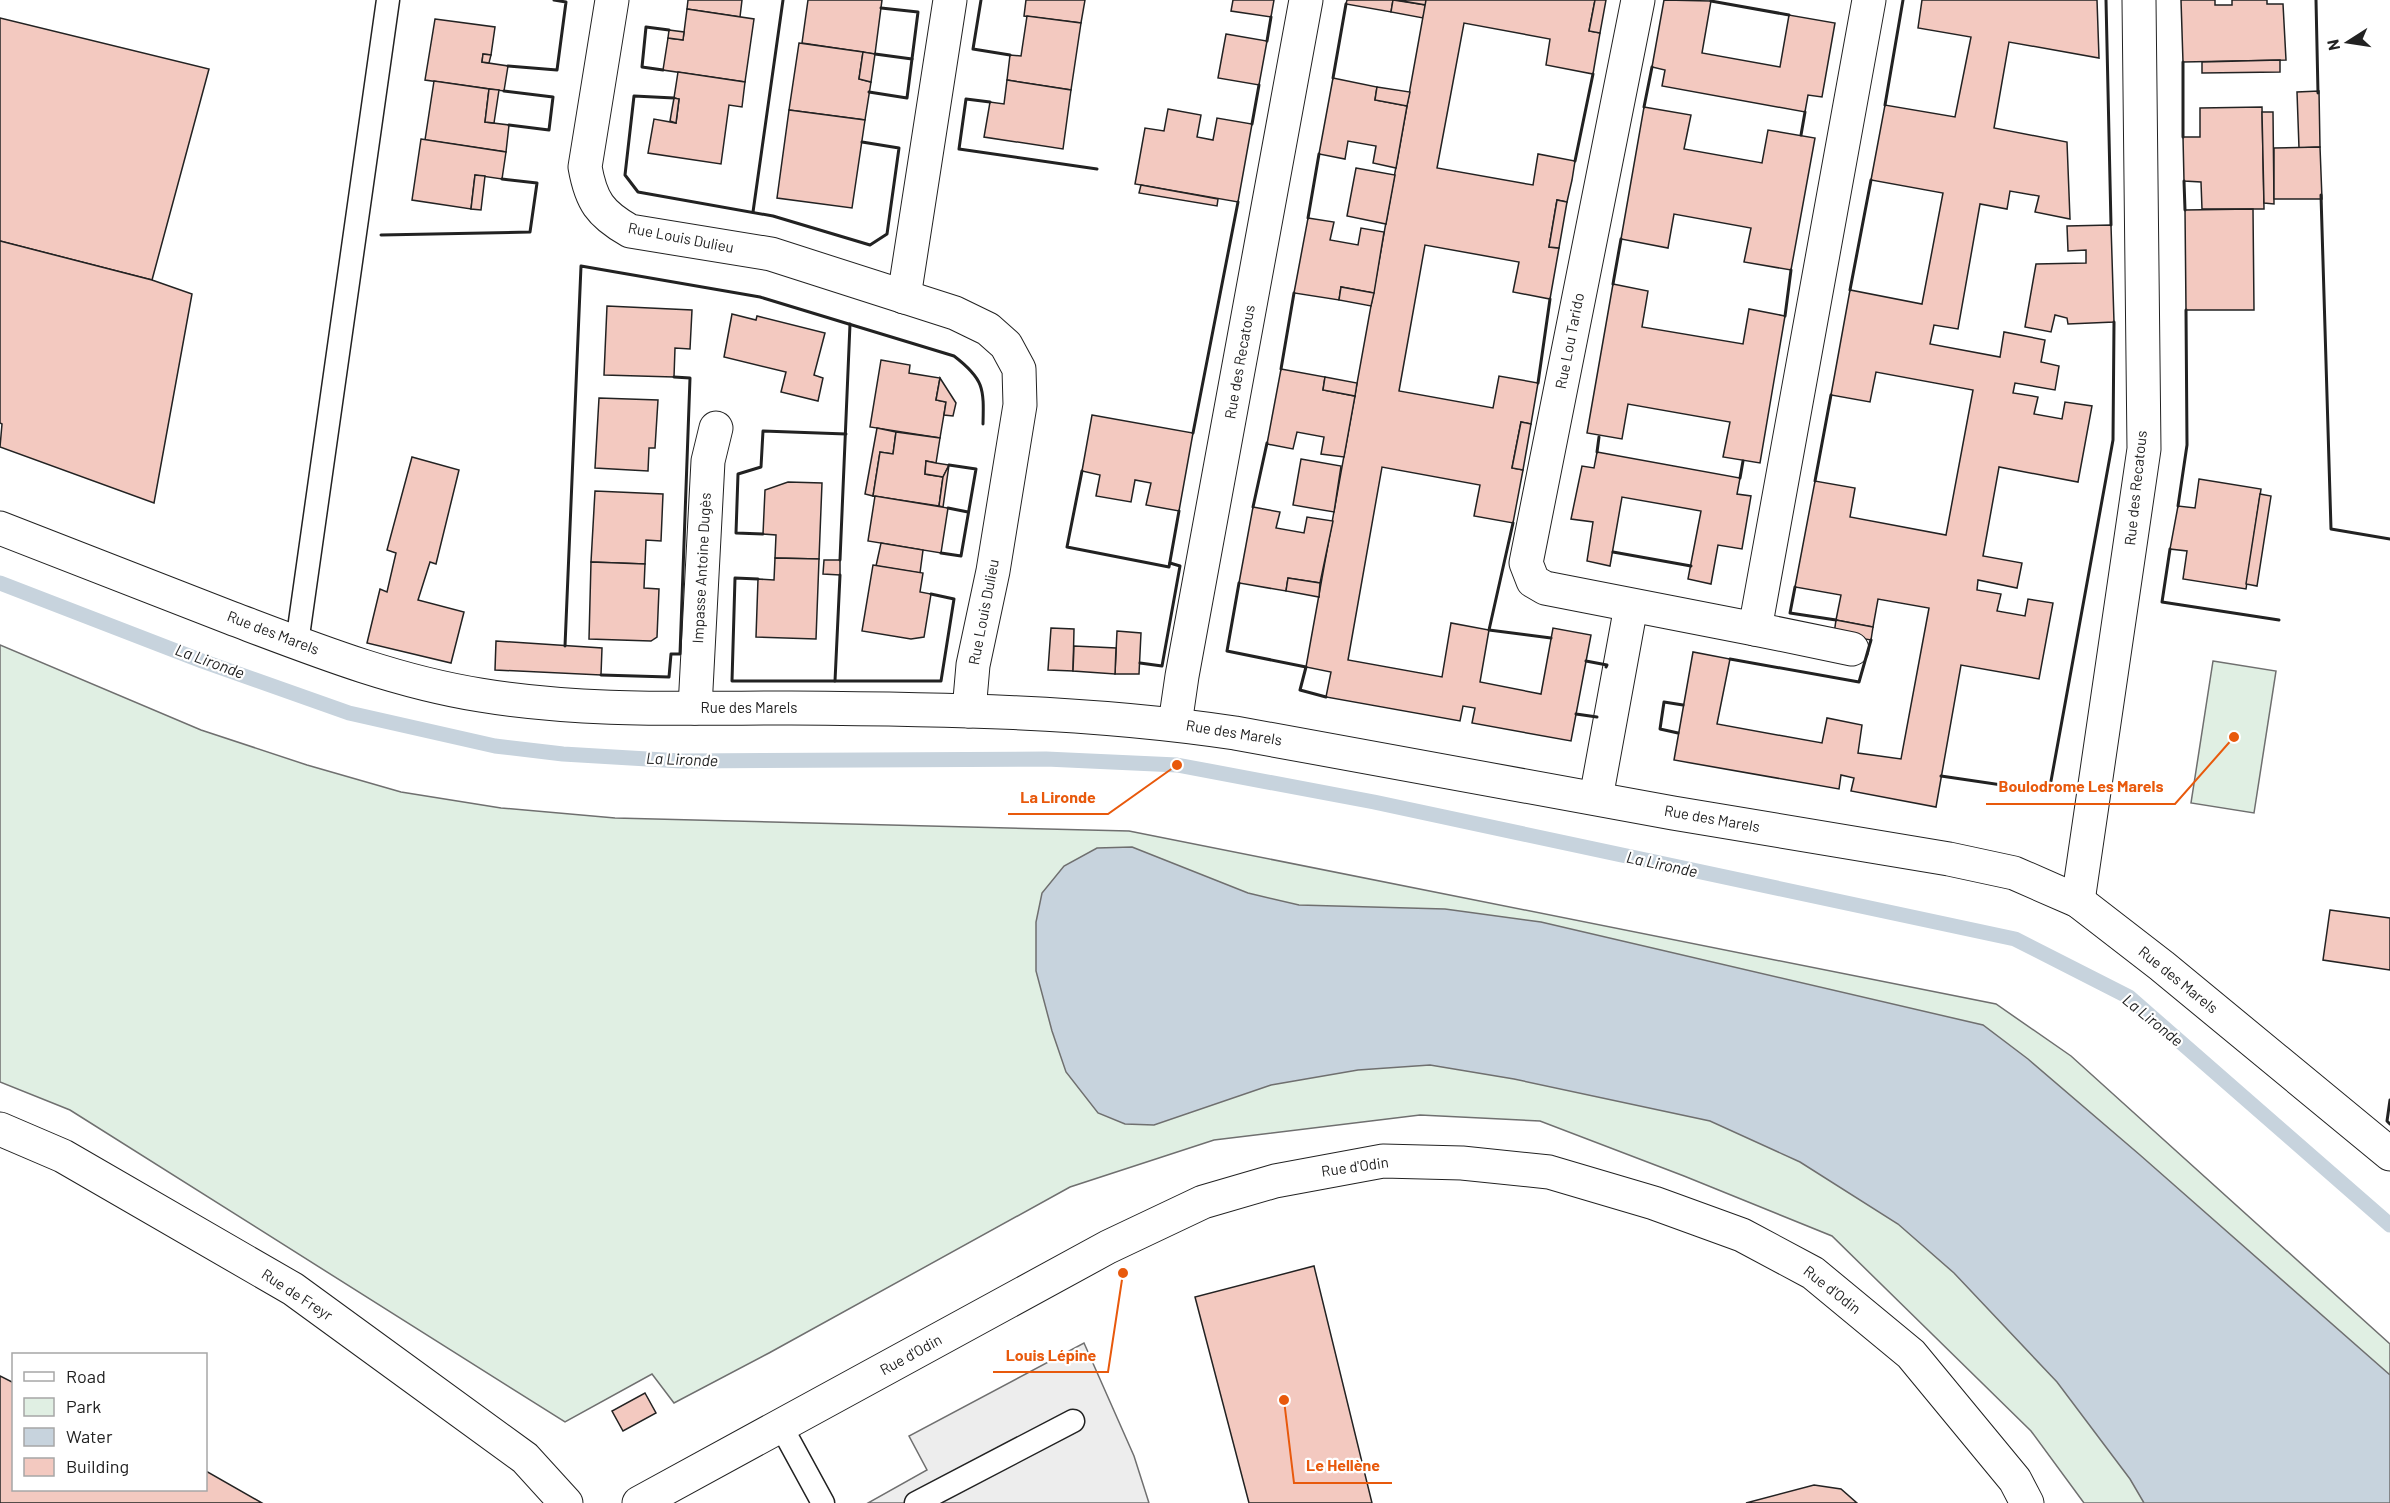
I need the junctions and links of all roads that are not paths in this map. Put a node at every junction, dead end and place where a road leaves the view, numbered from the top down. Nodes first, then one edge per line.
1 (388, 0) edge
2 (612, 0) edge
3 (950, 0) edge
4 (1306, 0) edge
5 (1638, 0) edge
6 (1869, 0) edge
7 (2139, 0) edge
8 (904, 297) junction
9 (716, 428) dead end
10 (0, 528) edge
11 (1631, 606) junction
12 (1755, 629) junction
13 (297, 643) junction
14 (1852, 649) dead end
15 (695, 708) junction
16 (969, 711) junction
17 (1175, 724) junction
18 (1596, 798) junction
19 (2079, 901) junction
20 (0, 1129) edge
21 (2390, 1154) edge
22 (1072, 1421) dead end
23 (781, 1426) junction
24 (566, 1503) edge
25 (639, 1503) edge
26 (823, 1503) edge
27 (916, 1503) edge
28 (2027, 1503) edge

1 - 13 lane
2 - 8 street, Rue Louis Dulieu
3 - 8 street
4 - 17 street, Rue des Recatous
5 - 11 street, Rue Lou Tarido
6 - 12 street
7 - 19 street, Rue des Recatous
8 - 16 street, Rue Louis Dulieu
9 - 15 street, Impasse Antoine Dugès
10 - 13 street, Rue des Marels
11 - 12 street, Rue Lou Tarido
11 - 18 street
12 - 14 street, Rue Lou Tarido
13 - 15 street, Rue des Marels
15 - 16 street, Rue des Marels
16 - 17 street, Rue des Marels
17 - 18 street, Rue des Marels
18 - 19 street, Rue des Marels
19 - 21 street, Rue des Marels
20 - 24 street, Rue de Freyr
22 - 27 lane
23 - 25 street, Rue d'Odin
23 - 26 lane
23 - 28 street, Rue d'Odin

